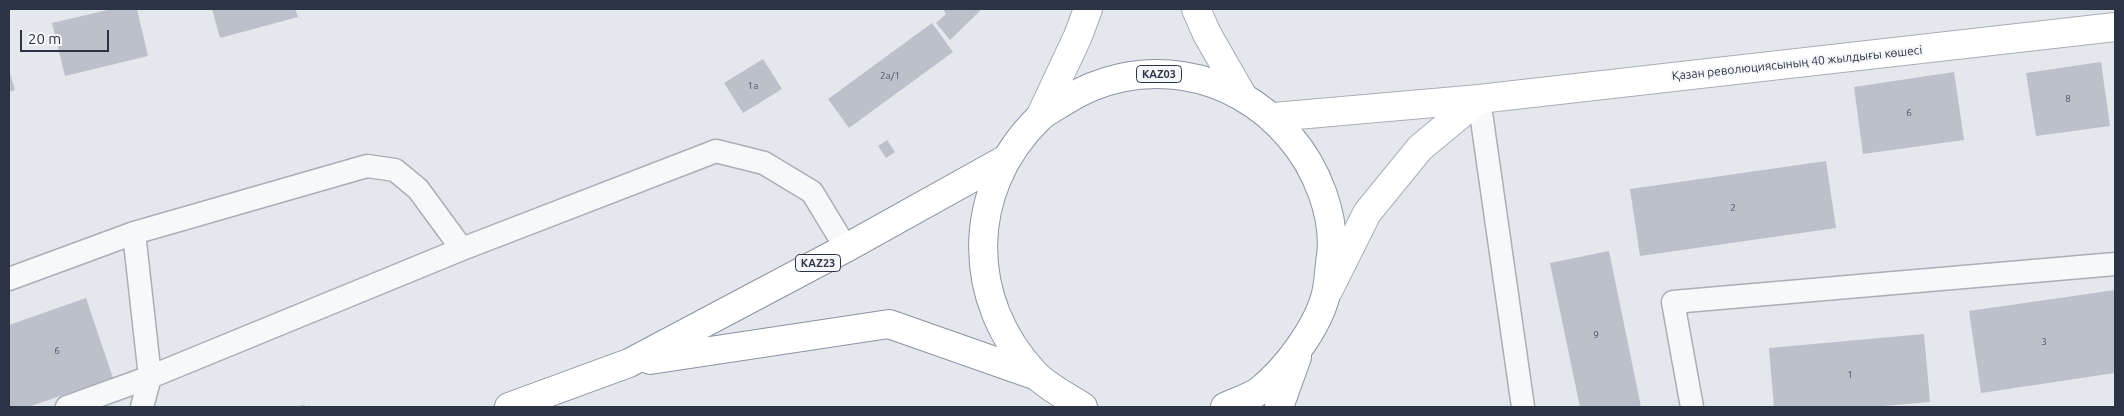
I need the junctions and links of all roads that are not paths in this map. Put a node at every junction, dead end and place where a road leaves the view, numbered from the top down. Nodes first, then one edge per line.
1 (1088, 9) edge
2 (1196, 9) edge
3 (2115, 27) edge
4 (1242, 95) junction
5 (1479, 99) junction
6 (1040, 117) junction
7 (1274, 117) junction
8 (1006, 159) junction
9 (134, 233) junction
10 (846, 248) junction
11 (462, 249) junction
12 (2115, 264) edge
13 (9, 279) edge
14 (1326, 295) junction
15 (1301, 348) junction
16 (628, 363) junction
17 (1037, 376) junction
18 (150, 377) junction
19 (66, 407) edge
20 (142, 407) edge
21 (509, 407) edge
22 (1083, 407) edge
23 (1225, 407) edge
24 (1278, 407) edge
25 (1523, 407) edge
26 (1692, 407) edge

1 - 6 main road, KАZ03
2 - 4 main road, KАZ03
3 - 5 main road, Қазан революциясының 40 жылдығы көшесі
4 - 6 main road, KАZ03
4 - 7 main road, KАZ03
5 - 7 main road, Қазан революциясының 40 жылдығы көшесі
5 - 14 main road
5 - 25 street
6 - 8 main road, KАZ03
7 - 14 main road, KАZ03
8 - 10 main road, KAZ23
8 - 17 main road, KАZ03
9 - 11 street
9 - 13 street
9 - 18 street
10 - 11 street
10 - 16 main road, KAZ23
11 - 18 street
12 - 26 street
14 - 15 main road, KАZ03
15 - 23 main road, KАZ03
15 - 24 main road, KАZ03
16 - 17 main road, KAZ23
16 - 21 main road, KAZ23
17 - 22 main road, KАZ03
18 - 19 street
18 - 20 street

